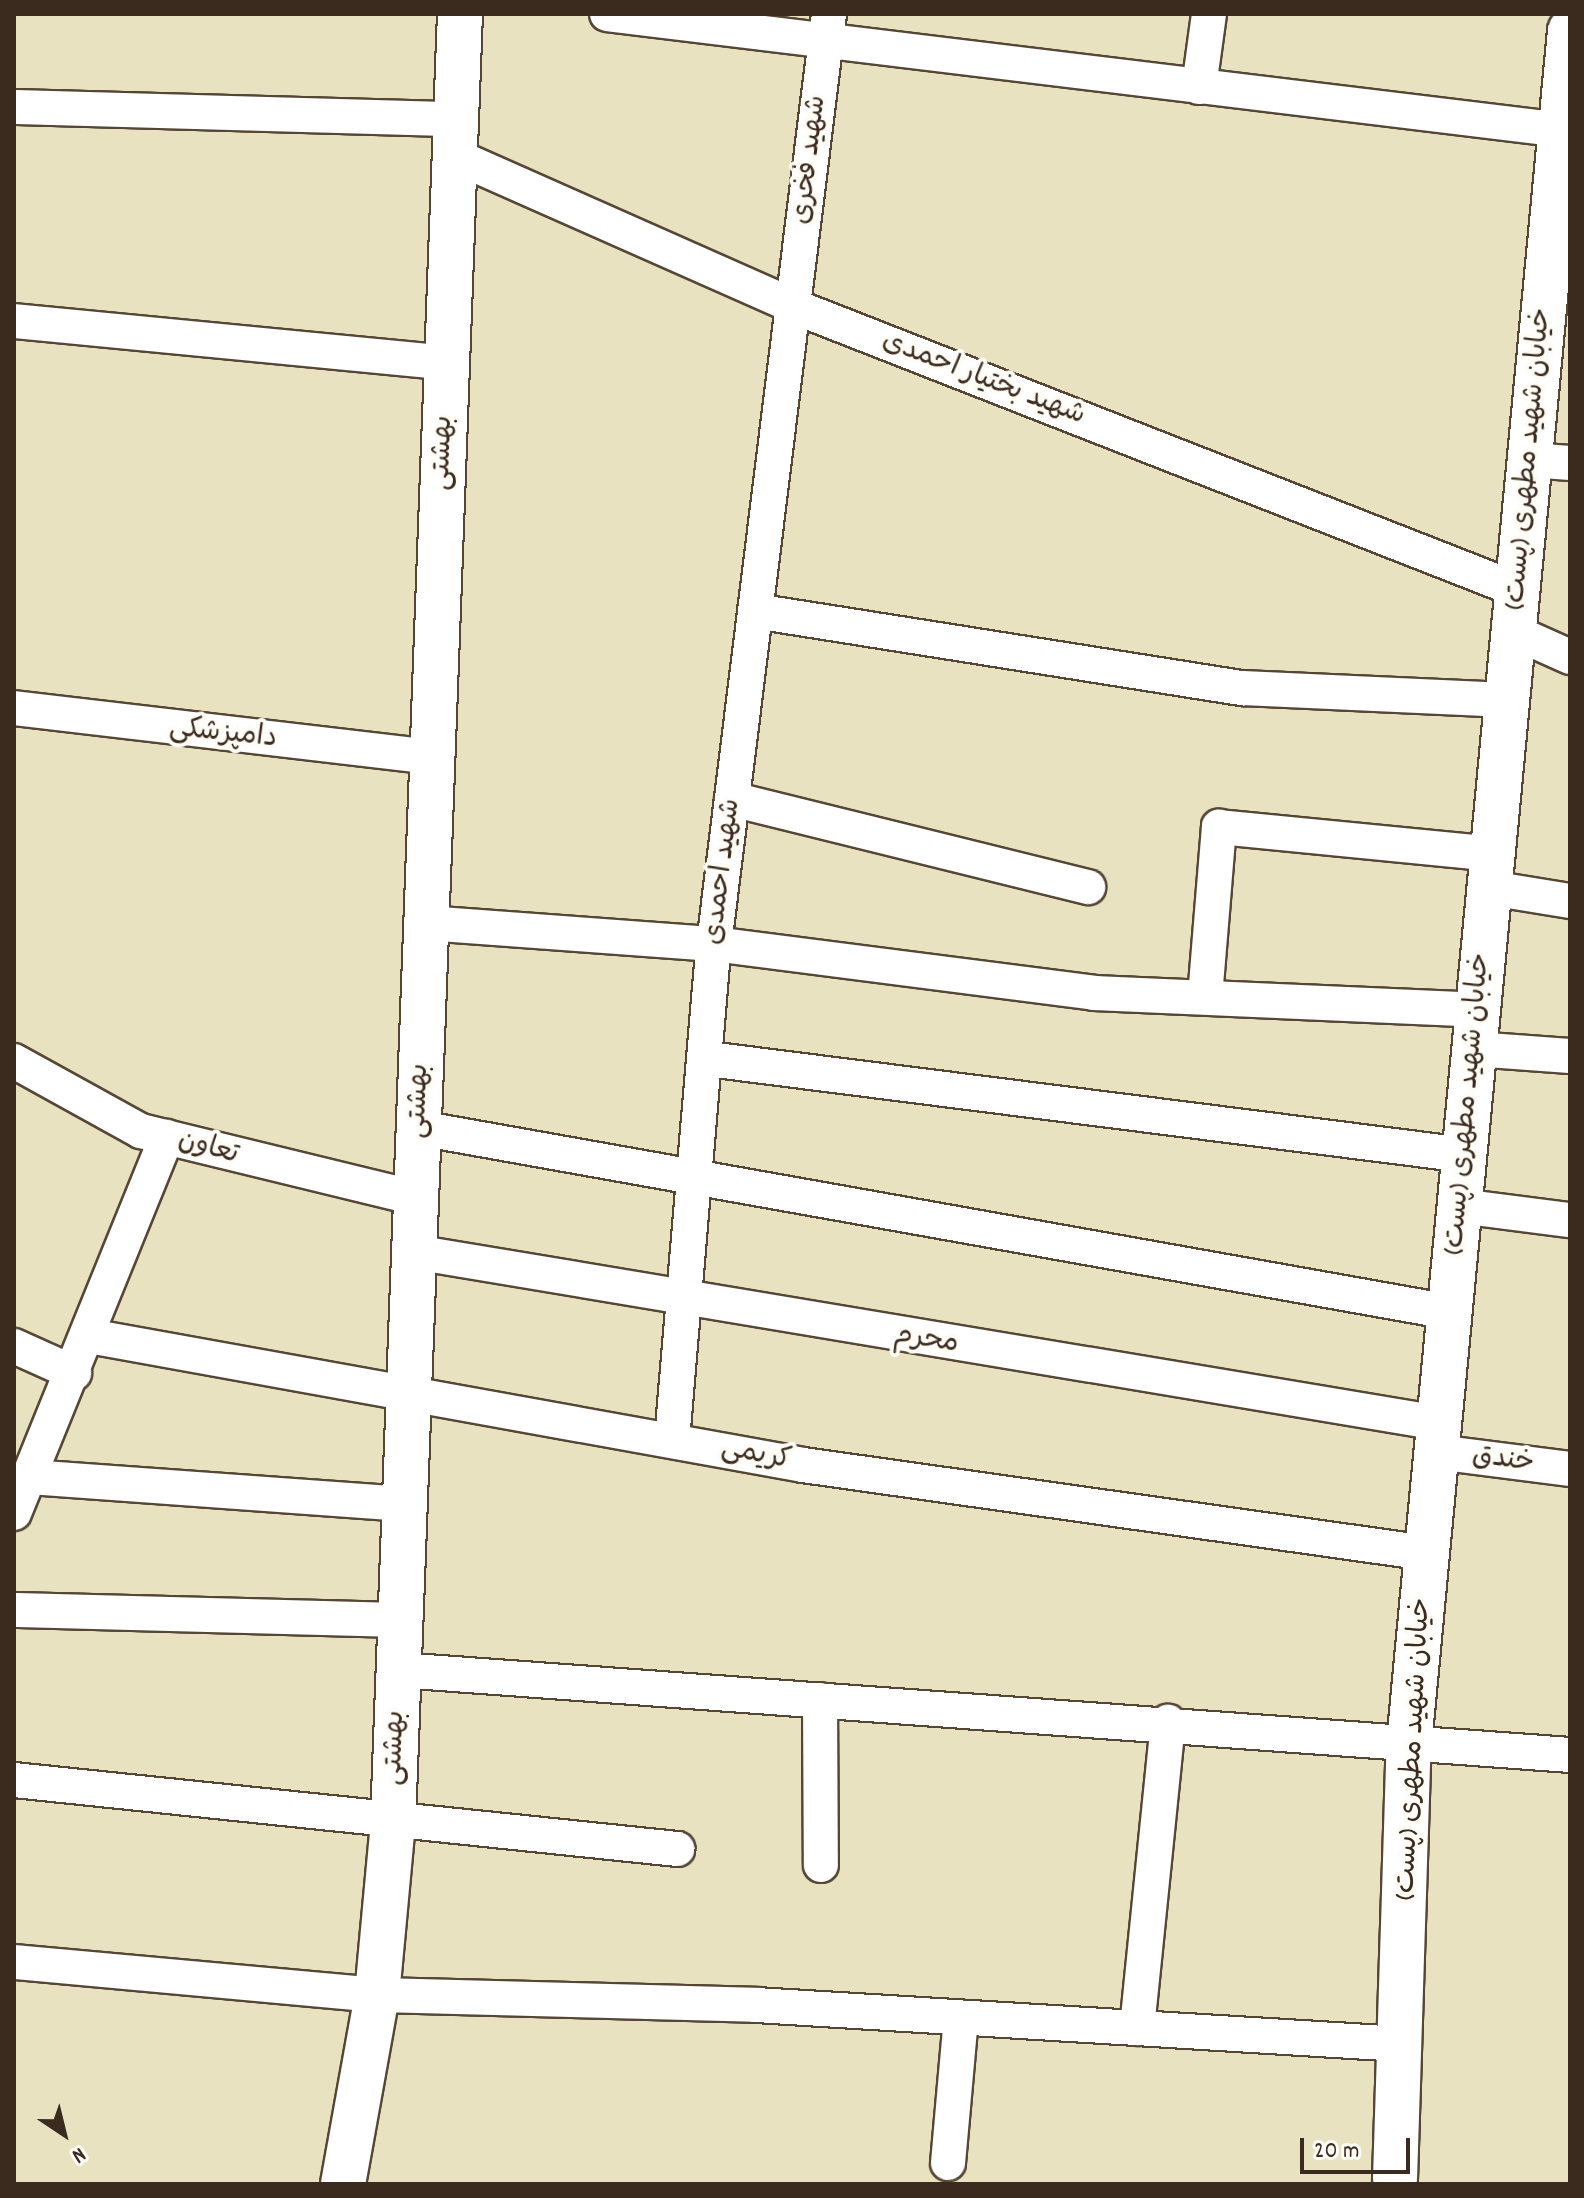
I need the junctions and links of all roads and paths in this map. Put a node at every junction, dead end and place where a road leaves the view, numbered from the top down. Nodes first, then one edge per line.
1 (460, 14) edge
2 (607, 14) edge
3 (1209, 14) edge
4 (827, 26) edge
5 (1569, 49) edge
6 (1199, 87) junction
7 (14, 107) edge
8 (1561, 130) junction
9 (455, 138) junction
10 (1562, 198) edge
11 (793, 306) junction
12 (14, 321) edge
13 (1556, 339) edge
14 (447, 363) junction
15 (1550, 462) edge
16 (755, 611) junction
17 (1516, 611) junction
18 (1570, 657) edge
19 (1507, 700) junction
20 (14, 708) edge
21 (433, 757) junction
22 (732, 799) junction
23 (1491, 871) junction
24 (1088, 887) dead end
25 (1570, 901) edge
26 (426, 923) junction
27 (714, 944) junction
28 (1205, 997) junction
29 (1476, 1029) junction
30 (1570, 1056) edge
31 (708, 1059) junction
32 (14, 1061) edge
33 (419, 1128) junction
34 (167, 1137) junction
35 (1465, 1155) junction
36 (700, 1172) junction
37 (416, 1198) junction
38 (1460, 1206) junction
39 (1570, 1220) edge
40 (414, 1252) junction
41 (687, 1303) junction
42 (1450, 1312) junction
43 (89, 1336) junction
44 (14, 1346) edge
45 (74, 1373) junction
46 (409, 1391) junction
47 (1438, 1437) junction
48 (672, 1440) junction
49 (1570, 1469) edge
50 (29, 1477) junction
51 (405, 1504) junction
52 (14, 1513) edge
53 (1427, 1553) junction
54 (14, 1610) edge
55 (401, 1620) junction
56 (399, 1670) junction
57 (820, 1700) junction
58 (1168, 1722) junction
59 (1409, 1744) junction
60 (1570, 1755) edge
61 (14, 1780) edge
62 (393, 1823) junction
63 (677, 1849) dead end
64 (821, 1865) dead end
65 (14, 1962) edge
66 (377, 1995) junction
67 (961, 2018) junction
68 (1137, 2028) junction
69 (1401, 2044) junction
70 (948, 2163) dead end
71 (1395, 2179) dead end
72 (343, 2184) edge

1 - 9 street, بهشتی
2 - 4 street
3 - 6 street
4 - 6 street
4 - 11 street, شهید فخری
5 - 8 street, خیابان شهید مطهری (پست)
6 - 8 street
7 - 9 street
8 - 10 street, خیابان شهید مطهری (پست)
9 - 11 street, شهید بختیار احمدی
9 - 14 street, بهشتی
10 - 13 street, خیابان شهید مطهری (پست)
11 - 16 street, شهید احمدی
11 - 17 street, شهید بختیار احمدی
12 - 14 street
13 - 15 street, خیابان شهید مطهری (پست)
14 - 21 street, بهشتی
15 - 17 street, خیابان شهید مطهری (پست)
16 - 19 street
16 - 22 street, شهید احمدی
17 - 18 street, شهید بختیار احمدی
17 - 19 street, خیابان شهید مطهری (پست)
19 - 23 street, خیابان شهید مطهری (پست)
20 - 21 street, دامپزشکی
21 - 26 street, بهشتی
22 - 24 street
22 - 27 street, شهید احمدی
23 - 25 street
23 - 28 street
23 - 29 street, خیابان شهید مطهری (پست)
26 - 27 street
26 - 33 street, بهشتی
27 - 28 street
27 - 31 street, شهید احمدی
28 - 29 street
29 - 30 street
29 - 35 street, خیابان شهید مطهری (پست)
31 - 35 street
31 - 36 street, شهید احمدی
32 - 34 street, تعاون
33 - 36 street
33 - 37 street, بهشتی
34 - 37 street, تعاون
34 - 43 street
35 - 38 street, خیابان شهید مطهری (پست)
36 - 41 street, شهید احمدی
36 - 42 street
37 - 40 street, بهشتی
38 - 39 street
38 - 42 street, خیابان شهید مطهری (پست)
40 - 41 street, محرم
40 - 46 street, بهشتی
41 - 47 street, محرم
41 - 48 street, شهید احمدی
42 - 47 street, خیابان شهید مطهری (پست)
43 - 45 street
43 - 46 street, کریمی
44 - 45 street
45 - 50 street
46 - 48 street, کریمی
46 - 51 street, بهشتی
47 - 49 street, خندق
47 - 53 street, خیابان شهید مطهری (پست)
48 - 53 street, کریمی
50 - 51 street
50 - 52 street
51 - 55 street, بهشتی
53 - 59 street, خیابان شهید مطهری (پست)
54 - 55 street
55 - 56 street, بهشتی
56 - 57 street
56 - 62 street, بهشتی
57 - 58 street
57 - 64 street
58 - 59 street
58 - 68 street
59 - 60 street
59 - 69 street, خیابان شهید مطهری (پست)
61 - 62 street
62 - 63 street
62 - 66 street, بهشتی
65 - 66 street
66 - 67 street
66 - 72 street, بهشتی
67 - 68 street
67 - 70 street
68 - 69 street
69 - 71 street, خیابان شهید مطهری (پست)

